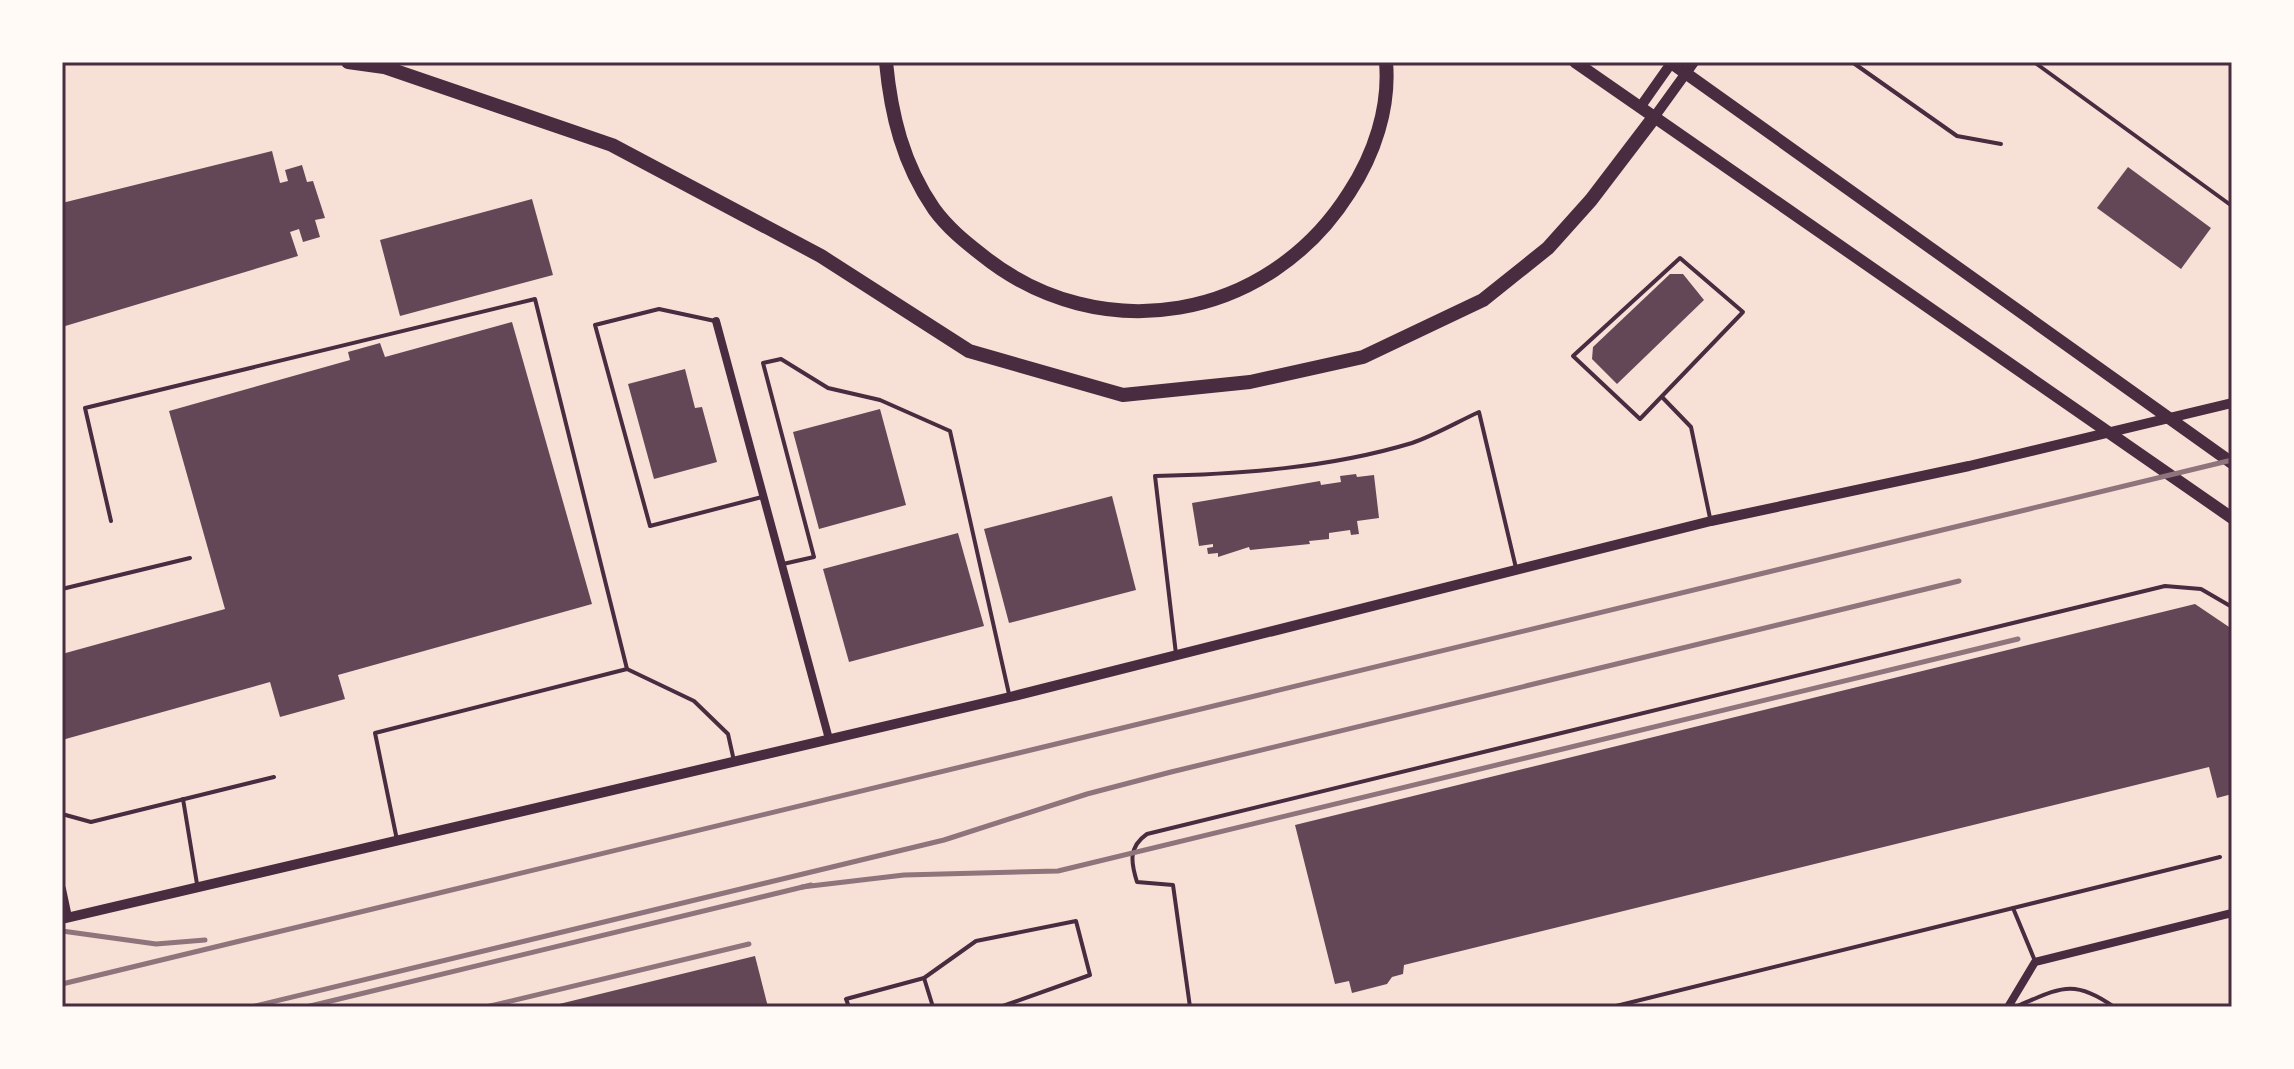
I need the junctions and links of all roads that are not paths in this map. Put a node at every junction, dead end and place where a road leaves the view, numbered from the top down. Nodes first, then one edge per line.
1 (348, 62) edge
2 (886, 62) edge
3 (1386, 62) edge
4 (1575, 62) edge
5 (1671, 62) edge
6 (1694, 62) edge
7 (1852, 62) edge
8 (2034, 62) edge
9 (1686, 73) junction
10 (1641, 106) junction
11 (1655, 116) junction
12 (2001, 144) dead end
13 (2232, 206) edge
14 (716, 321) joint
15 (1662, 397) junction
16 (2232, 403) edge
17 (2232, 463) edge
18 (764, 497) junction
19 (2232, 518) edge
20 (111, 521) dead end
21 (1711, 521) junction
22 (190, 558) dead end
23 (783, 564) junction
24 (1516, 568) junction
25 (62, 589) edge
26 (2232, 607) edge
27 (1176, 656) junction
28 (627, 669) junction
29 (1010, 697) junction
30 (829, 739) junction
31 (734, 761) junction
32 (274, 777) dead end
33 (183, 799) junction
34 (62, 814) edge
35 (398, 842) junction
36 (2220, 857) dead end
37 (62, 889) edge
38 (198, 889) junction
39 (2013, 908) junction
40 (2232, 913) edge
41 (65, 918) edge
42 (2035, 962) junction
43 (924, 978) junction
44 (849, 1007) edge
45 (933, 1007) edge
46 (1000, 1007) edge
47 (1190, 1007) edge
48 (1612, 1007) edge
49 (2008, 1007) edge
50 (2015, 1007) edge
51 (2114, 1007) edge

1 - 11 highway
2 - 3 highway
4 - 10 main road
5 - 9 main road
5 - 10 street
6 - 9 street
7 - 12 lane
8 - 13 lane
9 - 11 street
9 - 17 main road
10 - 11 main road
11 - 19 main road
14 - 18 street
14 - 18 lane
15 - 15 lane
15 - 21 lane
16 - 21 street
18 - 23 street
20 - 28 lane
21 - 24 street
22 - 25 lane
23 - 29 lane
23 - 30 street
24 - 27 street
24 - 27 lane
26 - 47 lane
27 - 29 street
28 - 31 lane
28 - 35 lane
29 - 30 street
30 - 31 street
31 - 35 street
32 - 33 lane
33 - 34 lane
33 - 38 lane
35 - 38 street
36 - 39 lane
37 - 41 street
38 - 41 street
39 - 42 lane
39 - 48 lane
40 - 42 street
42 - 49 street
43 - 44 lane
43 - 45 lane
43 - 46 lane
50 - 51 lane

